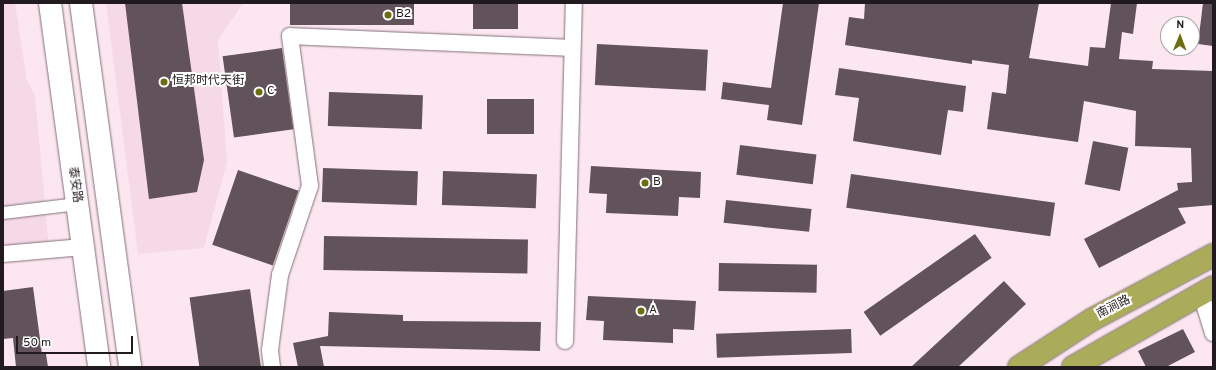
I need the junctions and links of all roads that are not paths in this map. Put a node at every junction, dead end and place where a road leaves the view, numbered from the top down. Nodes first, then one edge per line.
1 (50, 3) edge
2 (81, 3) edge
3 (574, 3) edge
4 (572, 48) junction
5 (77, 204) junction
6 (3, 213) edge
7 (83, 247) junction
8 (3, 254) edge
9 (1213, 255) edge
10 (1189, 270) junction
11 (1207, 291) edge
12 (1213, 333) edge
13 (565, 341) dead end
14 (99, 367) edge
15 (130, 367) edge
16 (272, 367) edge
17 (1019, 367) edge
18 (1073, 367) edge

1 - 5 main road, 泰安路
2 - 15 main road
3 - 4 street
4 - 13 street
4 - 16 street
5 - 6 street
5 - 7 main road, 泰安路
7 - 8 street
7 - 14 main road, 泰安路
9 - 10 highway, 南涧路
10 - 11 highway
10 - 17 highway, 南涧路
11 - 12 street
11 - 18 highway

